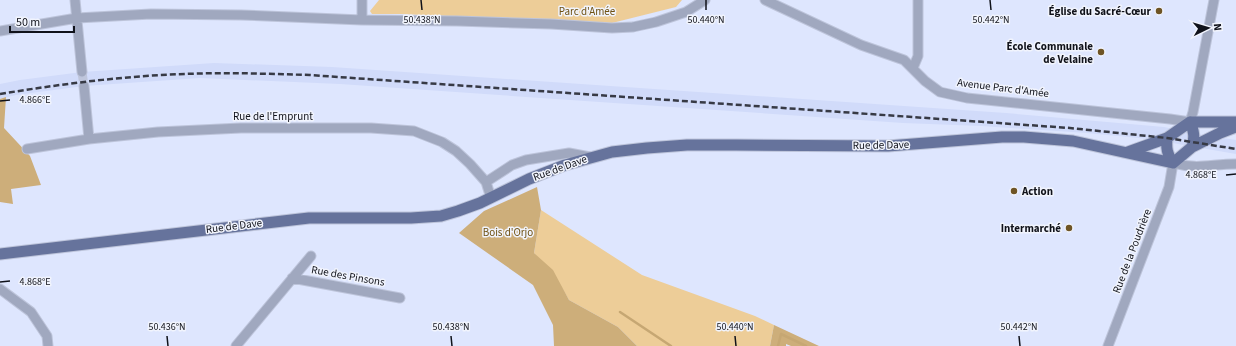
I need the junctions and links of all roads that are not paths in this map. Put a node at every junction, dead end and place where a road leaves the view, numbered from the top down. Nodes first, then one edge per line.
1 (75, 0) edge
2 (362, 0) edge
3 (705, 0) edge
4 (765, 0) edge
5 (918, 0) edge
6 (1214, 0) edge
7 (77, 18) junction
8 (362, 20) junction
9 (0, 31) edge
10 (913, 68) junction
11 (82, 72) tunnel mouth
12 (84, 86) tunnel mouth
13 (1190, 122) junction
14 (1236, 122) edge
15 (1236, 126) edge
16 (1167, 138) junction
17 (89, 139) junction
18 (1192, 147) junction
19 (27, 149) dead end
20 (1126, 152) junction
21 (590, 157) junction
22 (1173, 163) junction
23 (1236, 164) edge
24 (486, 182) junction
25 (491, 198) junction
26 (0, 254) edge
27 (311, 256) dead end
28 (292, 278) junction
29 (0, 290) edge
30 (400, 298) dead end
31 (48, 346) edge
32 (236, 346) edge
33 (1108, 346) edge

1 - 7 street
2 - 8 street
3 - 8 street
4 - 10 street, Avenue Parc d'Amée
5 - 10 street
6 - 13 street
7 - 8 street
7 - 9 street
7 - 11 street
10 - 13 street, Avenue Parc d'Amée
12 - 17 street
13 - 14 main road
13 - 16 main road
13 - 18 main road
15 - 18 main road
16 - 20 main road
16 - 22 main road
17 - 19 street, Rue de l'Emprunt
17 - 24 street, Rue de l'Emprunt
18 - 22 main road
20 - 21 main road, Rue de Dave
20 - 22 main road, Rue de Dave
21 - 24 street
21 - 25 main road, Rue de Dave
22 - 23 street
22 - 33 street, Rue de la Poudrière
24 - 25 street, Rue de l'Emprunt
25 - 26 main road, Rue de Dave
27 - 28 street, Rue des Pinsons
28 - 30 street, Rue des Pinsons
28 - 32 street, Rue des Pinsons
29 - 31 street

